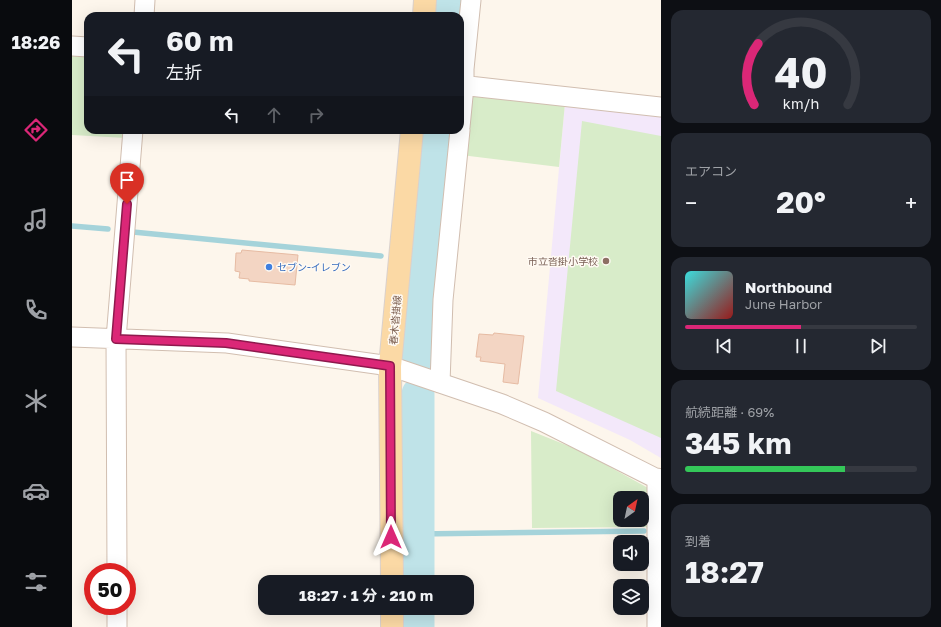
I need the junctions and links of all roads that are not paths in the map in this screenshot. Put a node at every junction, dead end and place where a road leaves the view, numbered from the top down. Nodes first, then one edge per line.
1 (145, 0) edge
2 (425, 0) edge
3 (471, 0) edge
4 (144, 12) edge
5 (424, 12) edge
6 (72, 46) edge
7 (84, 47) edge
8 (464, 69) edge
9 (464, 86) edge
10 (661, 107) edge
11 (133, 134) edge
12 (412, 134) edge
13 (460, 134) edge
14 (72, 337) edge
15 (116, 339) junction
16 (390, 366) junction
17 (440, 383) junction
18 (659, 480) edge
19 (659, 536) edge
20 (117, 563) edge
21 (392, 575) edge
22 (117, 615) edge
23 (392, 615) edge
24 (117, 627) edge
25 (392, 627) edge
26 (657, 627) edge

1 - 4 street
2 - 5 main road
3 - 8 street
6 - 7 street
9 - 10 street
11 - 15 street
12 - 16 main road, 春木沓掛線
13 - 17 street
14 - 15 street
15 - 16 street
15 - 20 street
16 - 17 street
16 - 21 main road, 春木沓掛線
17 - 18 street
18 - 19 street
19 - 26 street
22 - 24 street
23 - 25 main road

